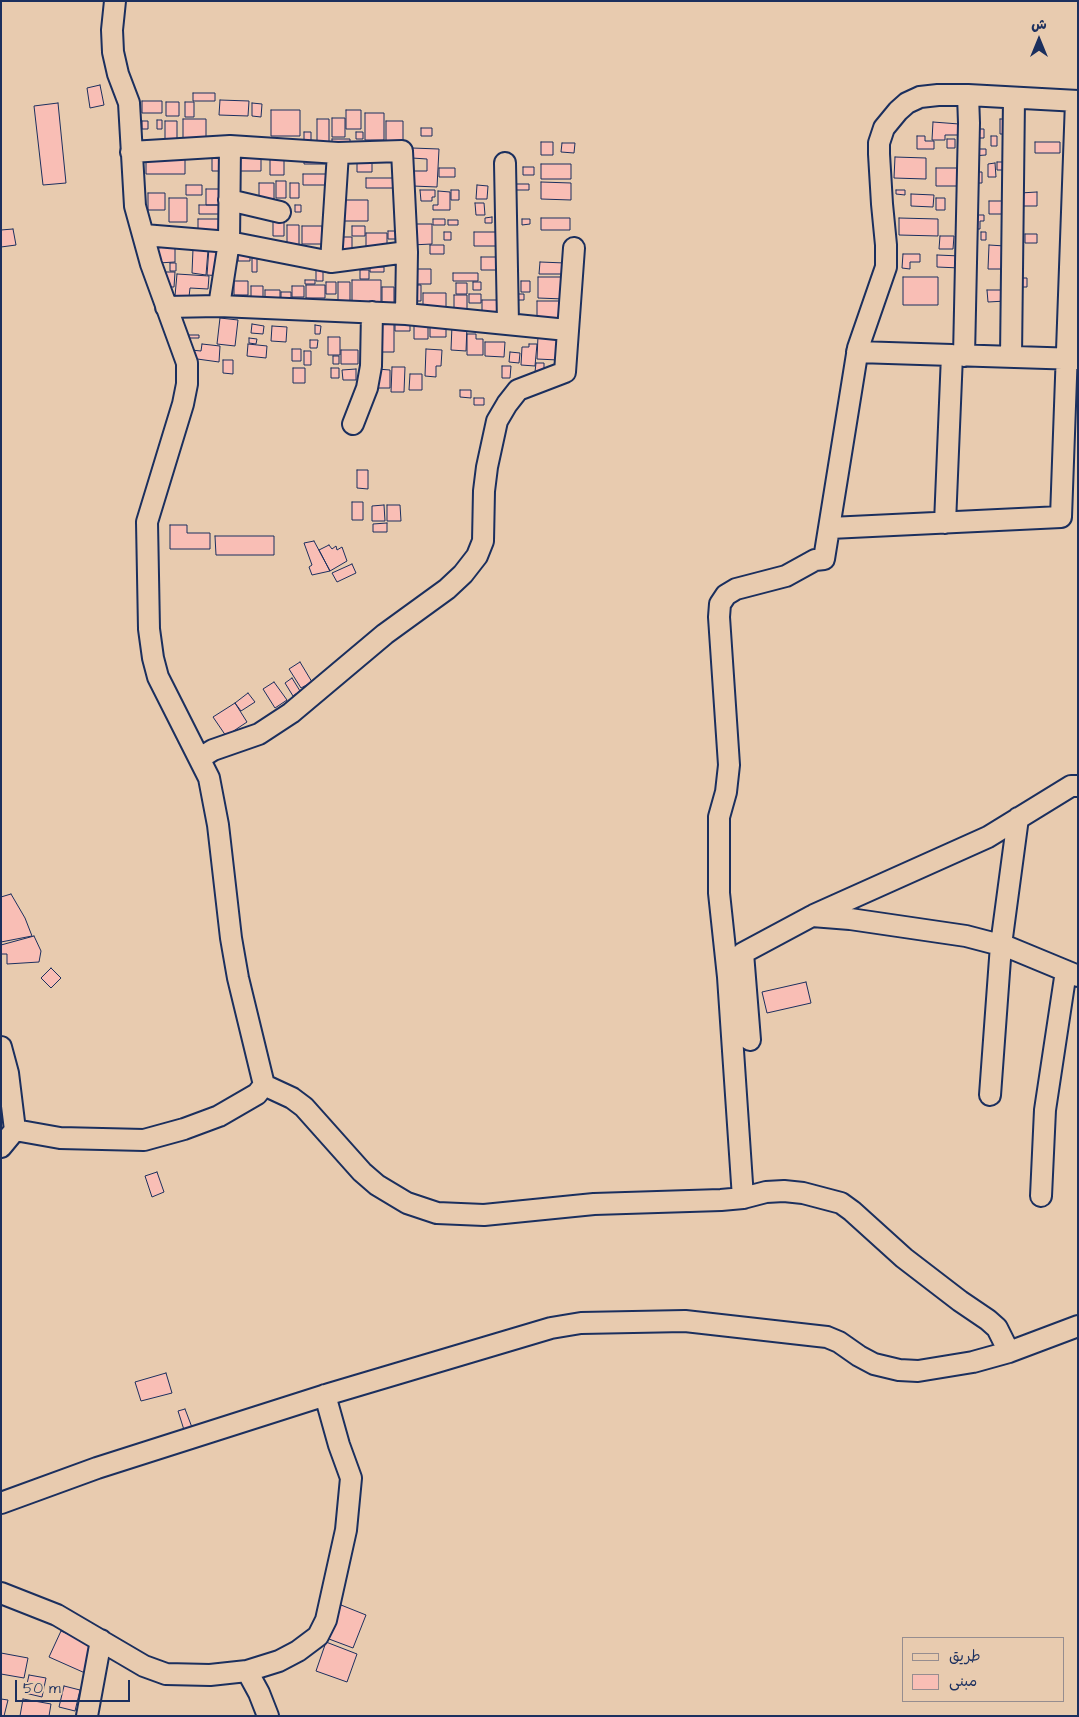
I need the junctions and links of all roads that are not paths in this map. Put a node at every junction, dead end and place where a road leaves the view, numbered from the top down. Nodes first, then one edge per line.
1 (115, 1) edge
2 (968, 95) junction
3 (1014, 99) junction
4 (1077, 101) edge
5 (230, 146) junction
6 (131, 152) junction
7 (338, 153) junction
8 (505, 163) dead end
9 (229, 200) junction
10 (1075, 200) edge
11 (280, 212) dead end
12 (144, 235) junction
13 (229, 242) junction
14 (574, 248) dead end
15 (407, 252) junction
16 (331, 262) junction
17 (219, 306) junction
18 (166, 308) junction
19 (372, 312) junction
20 (406, 314) junction
21 (508, 323) junction
22 (567, 330) junction
23 (857, 352) junction
24 (958, 356) junction
25 (1011, 357) junction
26 (1072, 359) edge
27 (353, 424) dead end
28 (1070, 452) edge
29 (945, 523) junction
30 (830, 528) junction
31 (200, 758) junction
32 (1078, 786) edge
33 (1018, 818) junction
34 (812, 916) junction
35 (1001, 945) junction
36 (1072, 974) edge
37 (750, 1040) dead end
38 (1, 1047) edge
39 (264, 1085) junction
40 (990, 1095) dead end
41 (15, 1130) junction
42 (1, 1147) edge
43 (1041, 1196) dead end
44 (744, 1198) junction
45 (1078, 1326) edge
46 (1010, 1352) junction
47 (325, 1395) junction
48 (1, 1503) edge
49 (1, 1593) edge
50 (101, 1640) junction
51 (247, 1670) junction
52 (86, 1716) edge
53 (268, 1716) edge

1 - 6 street
2 - 3 street
2 - 23 street
2 - 24 street
3 - 4 street
3 - 25 street
4 - 10 street
5 - 6 street
5 - 7 street
5 - 9 street
6 - 12 street
7 - 15 street
7 - 16 street
8 - 21 street
9 - 11 street
9 - 13 street
10 - 26 street
12 - 13 street
12 - 18 street
13 - 16 street
13 - 17 street
14 - 22 street
15 - 16 street
15 - 20 street
17 - 18 street
17 - 19 street
18 - 31 street
19 - 20 street
19 - 27 street
20 - 21 street
21 - 22 street
22 - 31 street
23 - 24 street
23 - 30 street
24 - 25 street
24 - 29 street
25 - 26 street
26 - 28 street
28 - 29 street
29 - 30 street
30 - 44 street
31 - 39 street
32 - 33 street
33 - 34 street
33 - 35 street
34 - 35 street
34 - 37 street
35 - 36 street
35 - 40 street
36 - 43 street
38 - 41 street
39 - 41 street
39 - 44 street
41 - 42 street
44 - 46 street
45 - 46 street
46 - 47 street
47 - 48 street
47 - 51 street
49 - 50 street
50 - 51 street
50 - 52 street
51 - 53 street

